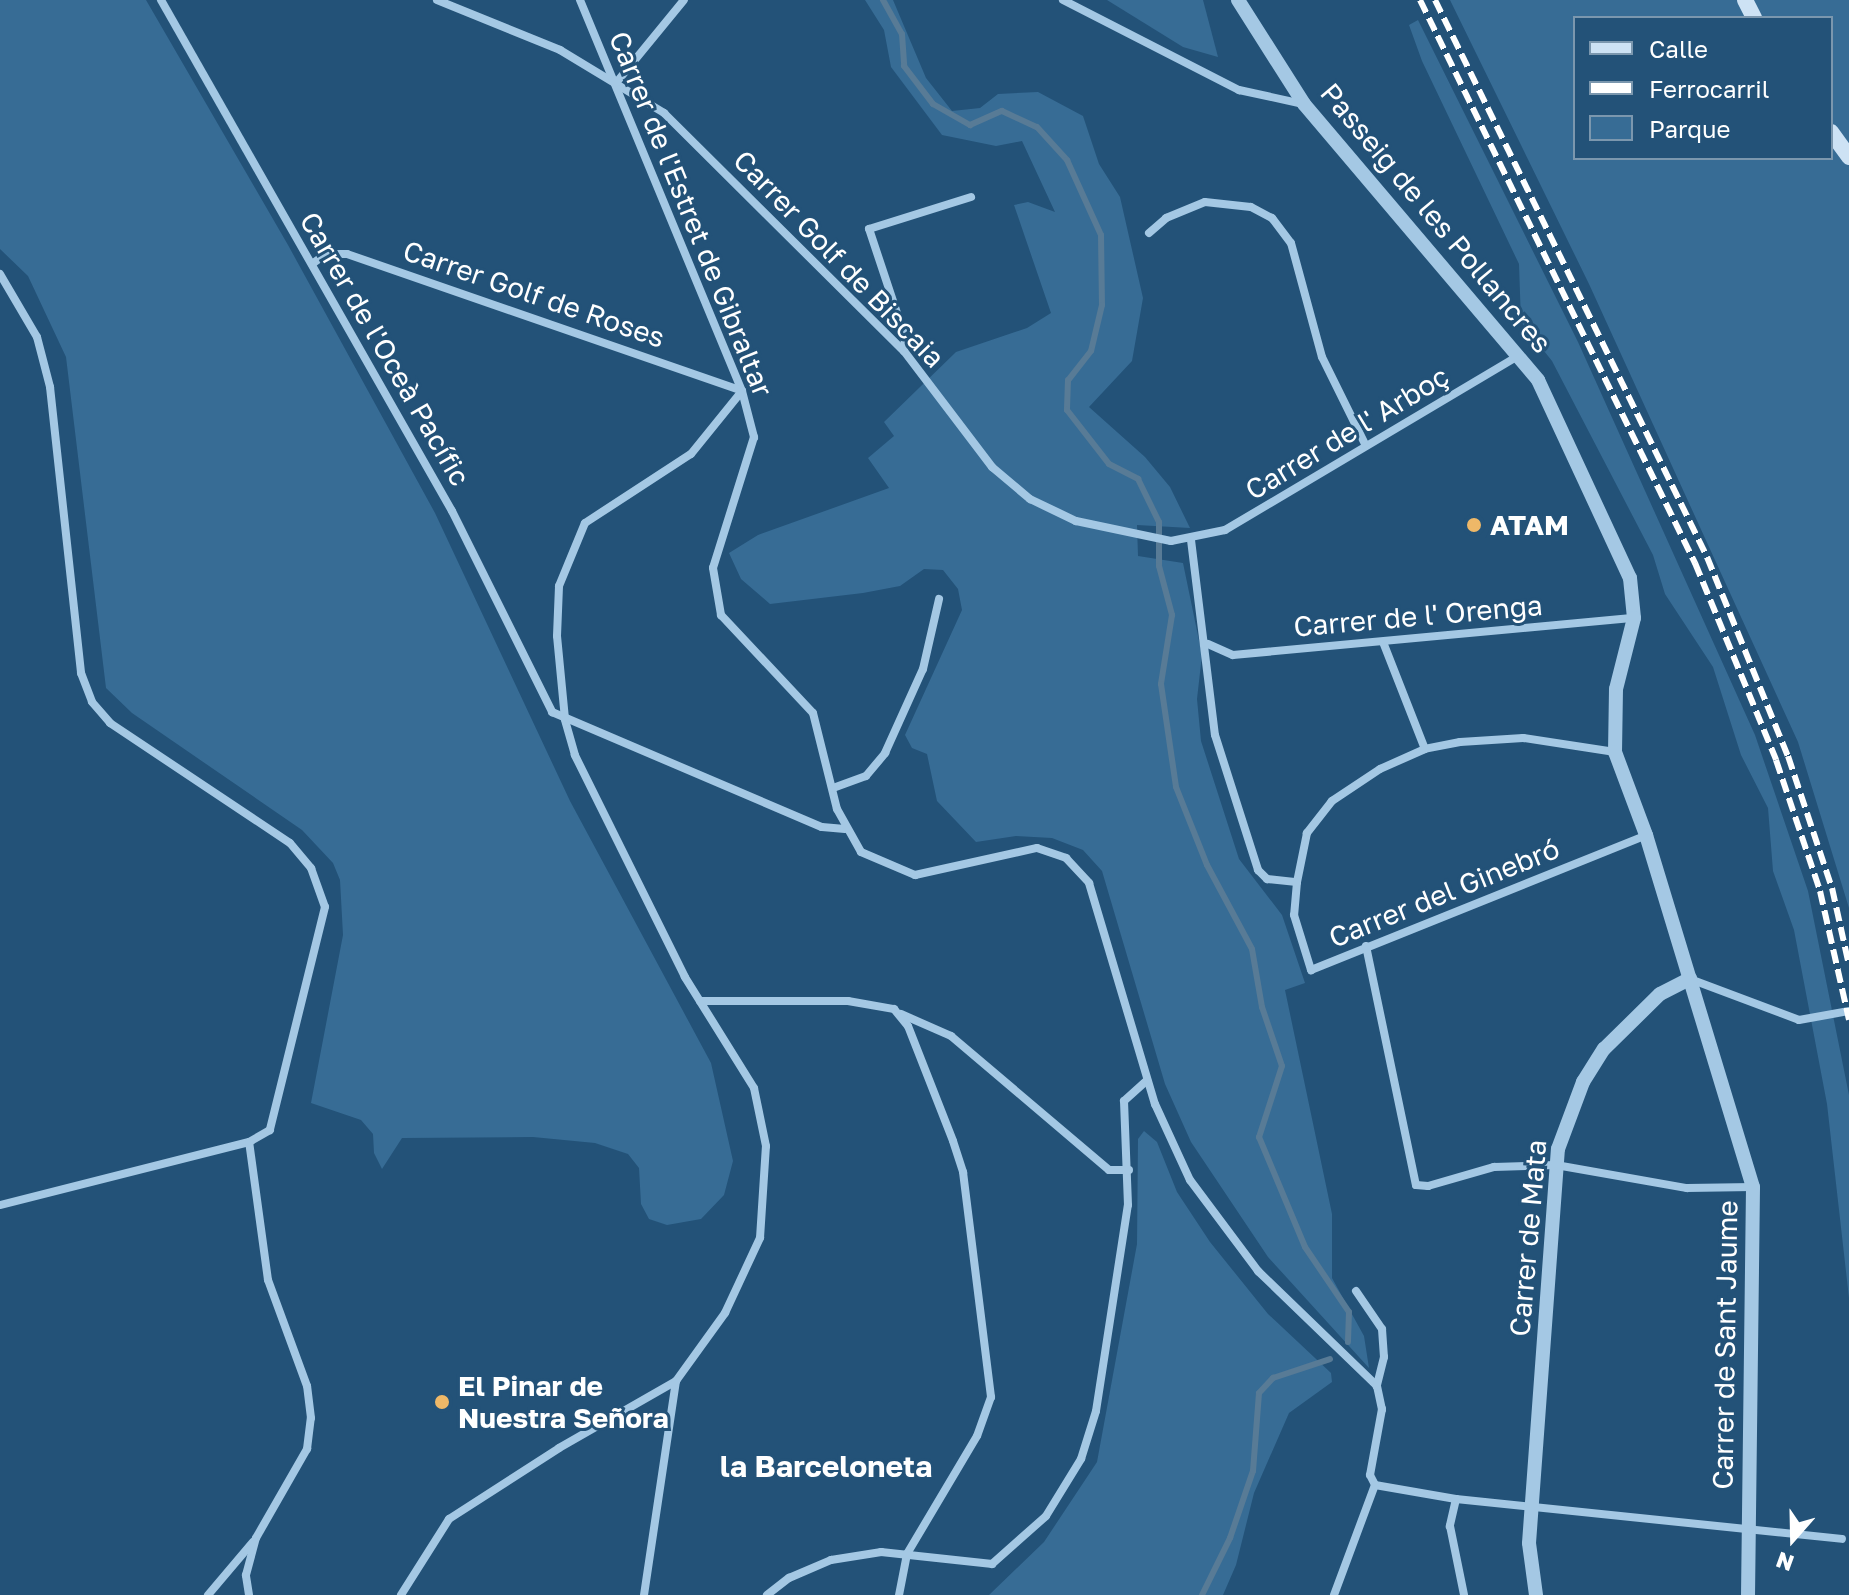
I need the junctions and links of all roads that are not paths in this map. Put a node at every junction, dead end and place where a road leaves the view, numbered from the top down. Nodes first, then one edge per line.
1 (161, 0) edge
2 (437, 0) edge
3 (580, 0) edge
4 (684, 0) edge
5 (1063, 0) edge
6 (1238, 0) edge
7 (616, 83) junction
8 (1304, 104) junction
9 (1833, 135) edge
10 (1849, 157) edge
11 (971, 197) dead end
12 (1149, 233) dead end
13 (312, 264) junction
14 (0, 274) edge
15 (904, 351) junction
16 (1521, 354) junction
17 (742, 391) junction
18 (1366, 446) junction
19 (1191, 540) junction
20 (939, 599) dead end
21 (1634, 618) junction
22 (1383, 642) junction
23 (1208, 644) junction
24 (565, 719) junction
25 (1425, 749) junction
26 (1615, 752) junction
27 (833, 788) junction
28 (845, 829) junction
29 (1646, 835) junction
30 (1297, 882) junction
31 (1366, 946) junction
32 (1690, 979) junction
33 (700, 1001) junction
34 (1849, 1011) edge
35 (901, 1014) junction
36 (1147, 1080) junction
37 (249, 1142) junction
38 (1556, 1165) junction
39 (1129, 1170) junction
40 (1753, 1187) junction
41 (0, 1205) edge
42 (1356, 1291) dead end
43 (676, 1381) junction
44 (1377, 1386) junction
45 (1375, 1485) junction
46 (1456, 1499) junction
47 (1534, 1505) junction
48 (1748, 1529) junction
49 (256, 1538) junction
50 (1842, 1539) dead end
51 (907, 1554) junction
52 (208, 1595) edge
53 (249, 1595) edge
54 (401, 1595) edge
55 (644, 1595) edge
56 (767, 1595) edge
57 (899, 1595) edge
58 (1334, 1595) edge
59 (1464, 1595) edge
60 (1536, 1595) edge
61 (1748, 1595) edge

1 - 13 street, Carrer de l'Oceà Pacífic
2 - 7 street, Carrer Golf de Biscaia
3 - 7 street, Carrer de l'Estret de Gibraltar
4 - 7 street
5 - 8 street
6 - 8 street, Passeig de les Pollancres
7 - 15 street, Carrer Golf de Biscaia
7 - 17 street, Carrer de l'Estret de Gibraltar
8 - 16 street, Passeig de les Pollancres
9 - 10 main road
11 - 15 street
12 - 18 street
13 - 17 street, Carrer Golf de Roses
13 - 24 street, Carrer de l'Oceà Pacífic
14 - 37 street
15 - 19 street, Carrer Golf de Biscaia
16 - 18 street, Carrer de l' Arboç
16 - 21 street, Passeig de les Pollancres
17 - 24 street
17 - 27 street, Carrer de l'Estret de Gibraltar
18 - 19 street, Carrer de l' Arboç
19 - 23 street
20 - 27 street
21 - 22 street, Carrer de l' Orenga
21 - 26 street, Passeig de les Pollancres
22 - 23 street, Carrer de l' Orenga
22 - 25 street
23 - 30 street
24 - 28 street
24 - 33 street
25 - 26 street
25 - 30 street
26 - 29 street, Carrer de Sant Jaume
27 - 28 street, Carrer de l'Estret de Gibraltar
28 - 36 street
29 - 31 street, Carrer del Ginebró
29 - 32 street, Carrer de Sant Jaume
30 - 31 street, Carrer del Ginebró
31 - 38 street
32 - 34 street
32 - 38 street, Carrer de Mata
32 - 40 street, Carrer de Sant Jaume
33 - 35 street
33 - 43 street
35 - 39 street
35 - 51 street
36 - 39 street
36 - 44 street
37 - 41 street
37 - 49 street
38 - 40 street
38 - 47 street, Carrer de Mata
39 - 51 street
40 - 48 street, Carrer de Sant Jaume
42 - 44 street
43 - 54 street
43 - 55 street
44 - 45 street
45 - 46 street
45 - 58 street
46 - 47 street
46 - 59 street
47 - 48 street
47 - 60 street, Carrer de Mata
48 - 50 street
48 - 61 street, Carrer de Sant Jaume
49 - 52 street
49 - 53 street
51 - 56 street
51 - 57 street

